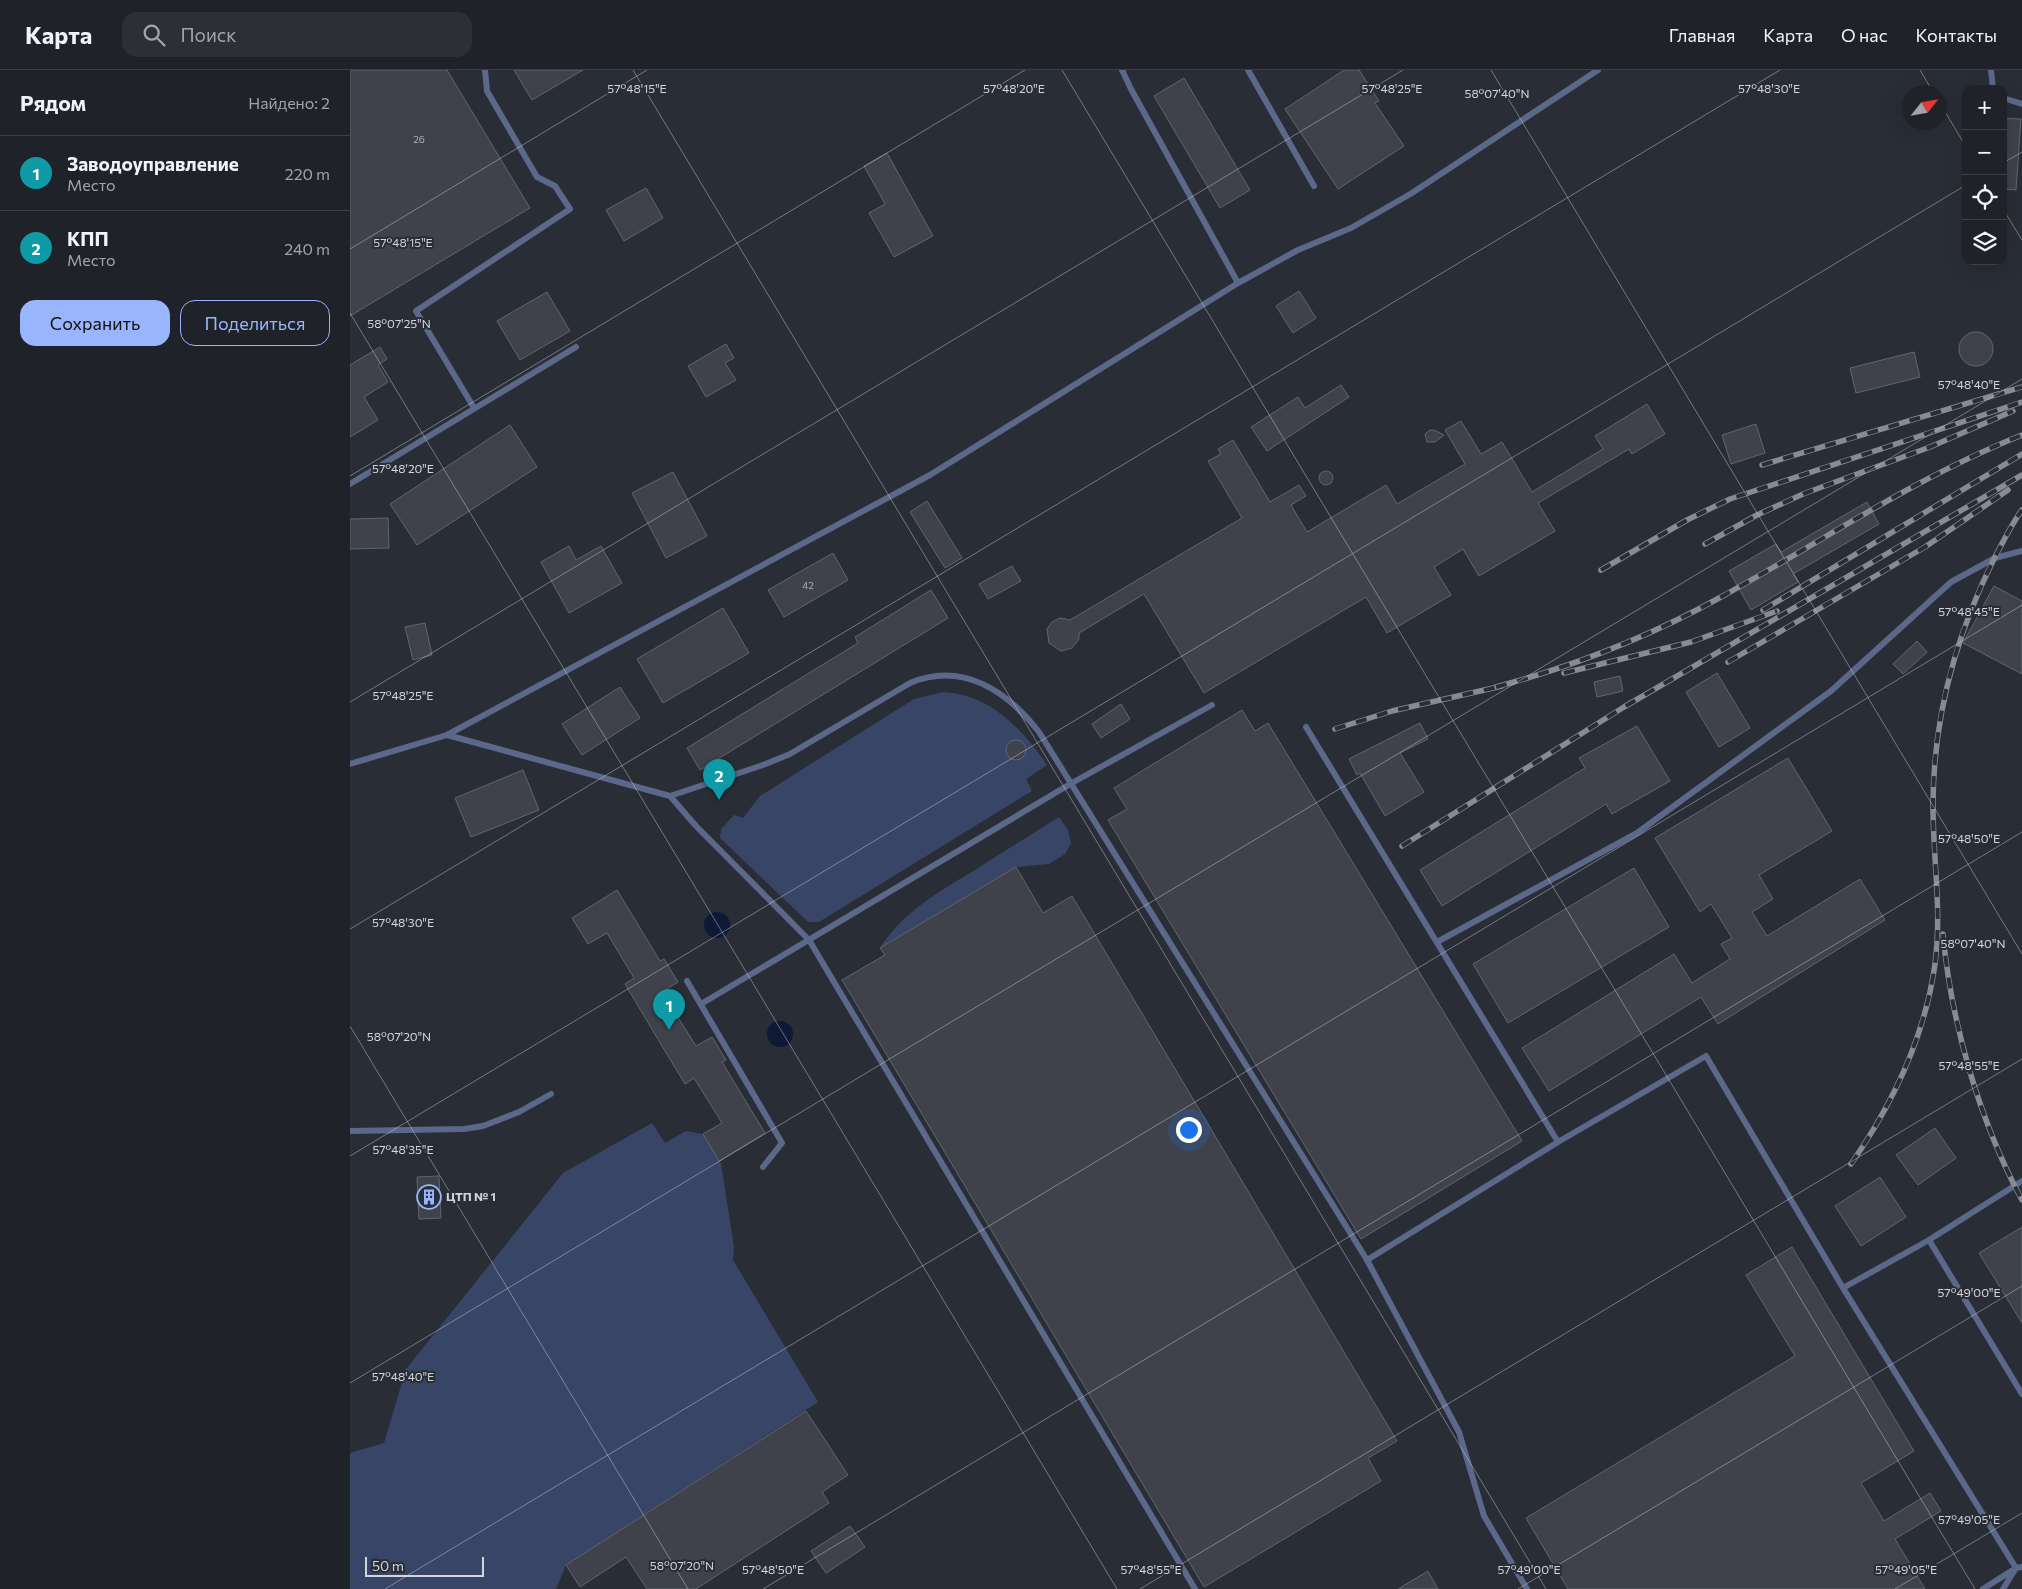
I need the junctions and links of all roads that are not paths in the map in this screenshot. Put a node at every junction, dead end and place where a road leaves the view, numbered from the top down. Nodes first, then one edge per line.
1 (485, 70) edge
2 (1122, 70) edge
3 (1248, 70) edge
4 (1598, 70) edge
5 (1991, 70) edge
6 (1992, 85) edge
7 (2007, 99) edge
8 (2022, 104) edge
9 (1314, 186) dead end
10 (1238, 283) junction
11 (576, 347) dead end
12 (474, 408) junction
13 (350, 484) edge
14 (2022, 551) edge
15 (1212, 705) dead end
16 (1306, 728) dead end
17 (447, 735) junction
18 (350, 764) edge
19 (1072, 783) junction
20 (670, 796) junction
21 (809, 940) junction
22 (1437, 942) junction
23 (687, 981) dead end
24 (701, 1004) junction
25 (551, 1094) dead end
26 (350, 1131) edge
27 (1558, 1142) junction
28 (763, 1167) dead end
29 (2022, 1181) edge
30 (1929, 1240) junction
31 (1367, 1260) junction
32 (1843, 1288) junction
33 (2022, 1394) edge
34 (2019, 1567) edge
35 (1194, 1589) edge
36 (1527, 1589) edge
37 (1983, 1589) edge
38 (2003, 1589) edge

1 - 12 lane
2 - 10 lane
3 - 9 lane
4 - 10 lane
5 - 6 lane
7 - 8 lane
10 - 17 lane
11 - 12 lane
12 - 13 lane
14 - 22 lane
15 - 19 lane
16 - 22 lane
17 - 18 lane
17 - 20 lane
19 - 20 lane
19 - 21 lane
19 - 31 lane
20 - 21 lane
21 - 24 lane
21 - 35 lane
22 - 27 lane
23 - 24 lane
24 - 28 lane
25 - 26 lane
27 - 31 lane
27 - 32 lane
29 - 30 lane
30 - 32 lane
30 - 33 lane
31 - 36 lane
32 - 34 lane
34 - 37 lane
34 - 38 lane

